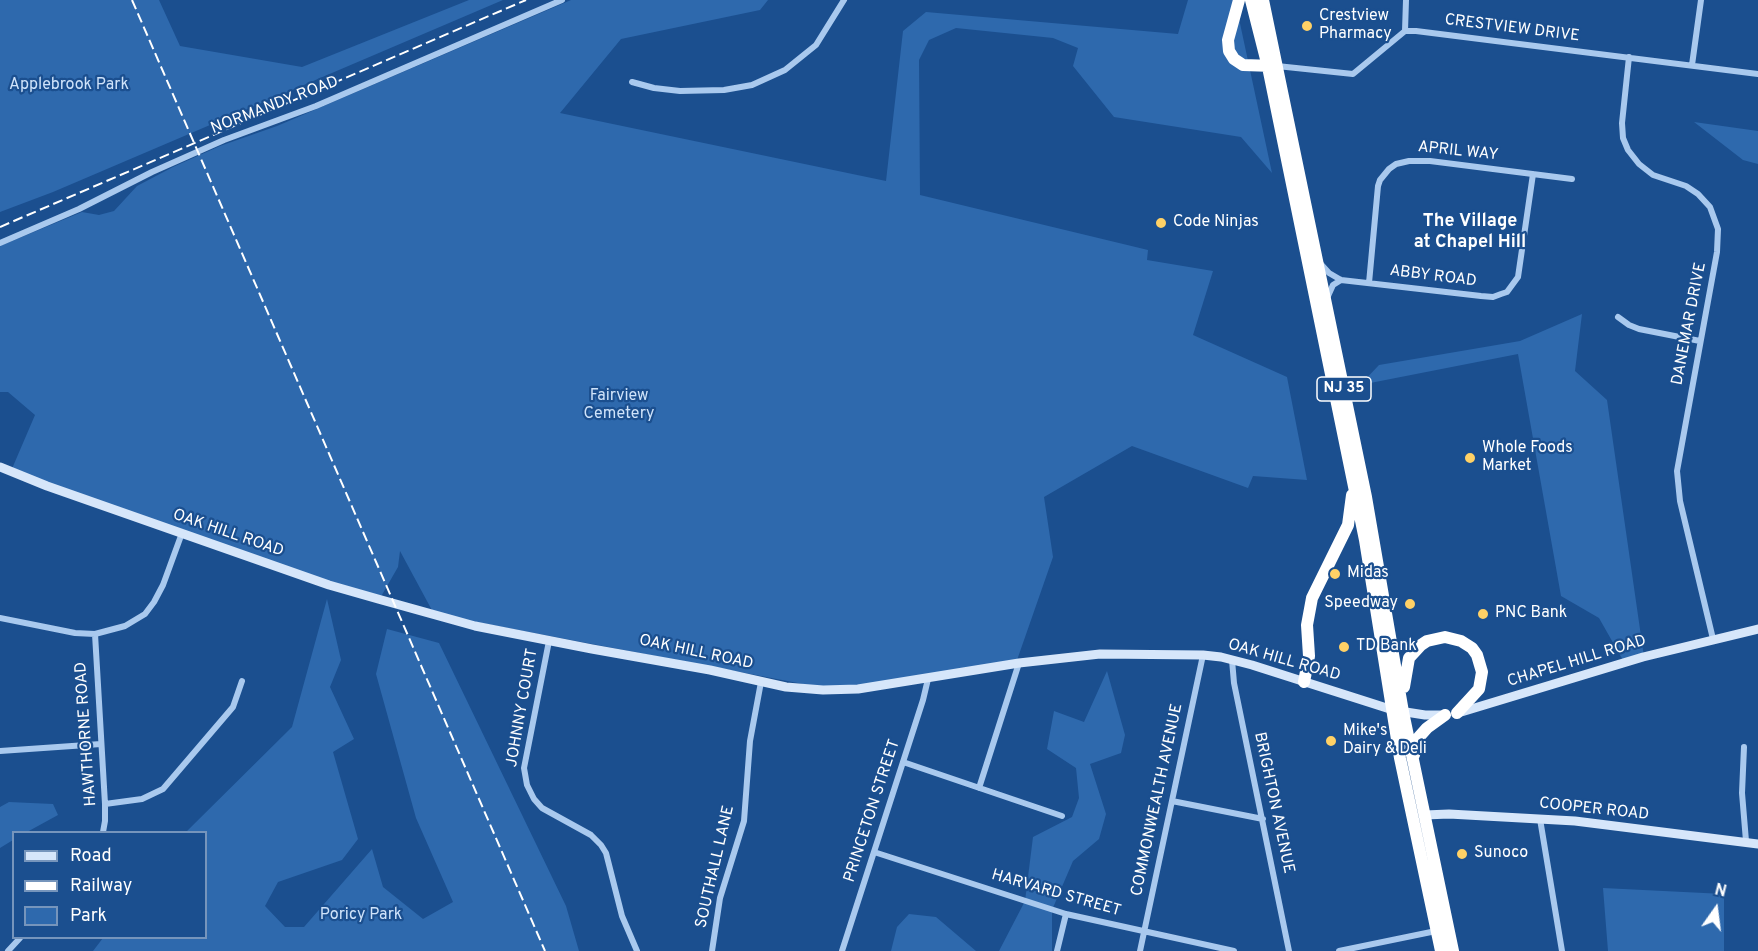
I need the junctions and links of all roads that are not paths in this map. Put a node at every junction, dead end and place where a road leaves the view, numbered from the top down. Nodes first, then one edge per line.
1 (562, 0) edge
2 (844, 0) edge
3 (1239, 0) edge
4 (1251, 0) edge
5 (1263, 0) edge
6 (1406, 0) edge
7 (1701, 0) edge
8 (1405, 31) junction
9 (1629, 57) junction
10 (1692, 65) junction
11 (1273, 67) junction
12 (1758, 74) edge
13 (632, 82) dead end
14 (1533, 174) junction
15 (1572, 179) dead end
16 (0, 243) edge
17 (1317, 259) junction
18 (1341, 280) junction
19 (1369, 283) junction
20 (1326, 302) junction
21 (1618, 318) dead end
22 (1700, 341) junction
23 (0, 467) edge
24 (1351, 470) junction
25 (182, 533) junction
26 (0, 618) edge
27 (1758, 629) edge
28 (95, 634) junction
29 (1713, 639) junction
30 (549, 641) junction
31 (1203, 655) junction
32 (1232, 660) junction
33 (1019, 663) junction
34 (928, 679) junction
35 (242, 681) dead end
36 (761, 682) junction
37 (1304, 682) junction
38 (1398, 711) junction
39 (1451, 714) junction
40 (101, 744) junction
41 (1744, 747) dead end
42 (0, 751) edge
43 (1413, 759) junction
44 (903, 762) junction
45 (979, 788) junction
46 (1172, 801) junction
47 (105, 804) junction
48 (1425, 815) junction
49 (1062, 816) dead end
50 (1263, 819) junction
51 (1540, 819) junction
52 (103, 831) edge
53 (1746, 841) junction
54 (1758, 844) edge
55 (874, 852) junction
56 (1066, 914) junction
57 (1436, 931) junction
58 (1144, 932) junction
59 (19, 939) edge
60 (8, 951) edge
61 (637, 951) edge
62 (712, 951) edge
63 (842, 951) edge
64 (1057, 951) edge
65 (1140, 951) edge
66 (1234, 951) edge
67 (1289, 951) edge
68 (1339, 951) edge
69 (1441, 951) edge
70 (1453, 951) edge
71 (1562, 951) edge

1 - 16 street, NORMANDY ROAD
2 - 13 street
3 - 11 highway
4 - 11 highway, NJ 35
5 - 11 highway, NJ 35
6 - 8 street
7 - 10 street
8 - 9 street, CRESTVIEW DRIVE
8 - 11 street
9 - 10 street, CRESTVIEW DRIVE
9 - 22 street, DANEMAR DRIVE
10 - 12 street, CRESTVIEW DRIVE
11 - 17 highway, NJ 35
11 - 24 highway, NJ 35
14 - 15 street, APRIL WAY
14 - 19 street, ABBY ROAD
14 - 19 street, APRIL WAY
17 - 18 street
17 - 20 highway, NJ 35
18 - 19 street, ABBY ROAD
18 - 20 street
20 - 38 highway, NJ 35
21 - 22 street
22 - 29 street, DANEMAR DRIVE
23 - 25 street, OAK HILL ROAD
24 - 37 highway
24 - 38 highway, NJ 35
25 - 28 street
25 - 30 street, OAK HILL ROAD
26 - 28 street
27 - 29 street, CHAPEL HILL ROAD
28 - 40 street, HAWTHORNE ROAD
29 - 39 street, CHAPEL HILL ROAD
30 - 36 street, OAK HILL ROAD
30 - 61 street, JOHNNY COURT
31 - 32 street, OAK HILL ROAD
31 - 33 street, OAK HILL ROAD
31 - 46 street, COMMONWEALTH AVENUE
32 - 37 street, OAK HILL ROAD
32 - 50 street, BRIGHTON AVENUE
33 - 34 street, OAK HILL ROAD
33 - 45 street
34 - 36 street, OAK HILL ROAD
34 - 44 street, PRINCETON STREET
35 - 47 street
36 - 62 street, SOUTHALL LANE
37 - 38 street, OAK HILL ROAD
38 - 39 street, CHAPEL HILL ROAD
38 - 39 highway
38 - 43 highway, NJ 35
38 - 57 highway, NJ 35
39 - 43 highway
40 - 42 street
40 - 47 street, HAWTHORNE ROAD
41 - 53 street
43 - 48 highway, NJ 35
44 - 45 street
44 - 55 street, PRINCETON STREET
45 - 49 street
46 - 50 street
46 - 58 street, COMMONWEALTH AVENUE
47 - 52 street, HAWTHORNE ROAD
48 - 51 street, COOPER ROAD
48 - 70 highway, NJ 35
50 - 67 street, BRIGHTON AVENUE
51 - 53 street, COOPER ROAD
51 - 71 street
53 - 54 street, COOPER ROAD
55 - 56 street, HARVARD STREET
55 - 63 street, PRINCETON STREET
56 - 58 street, HARVARD STREET
56 - 64 street
57 - 68 street
57 - 69 highway, NJ 35
58 - 65 street, COMMONWEALTH AVENUE
58 - 66 street, HARVARD STREET
59 - 60 street

